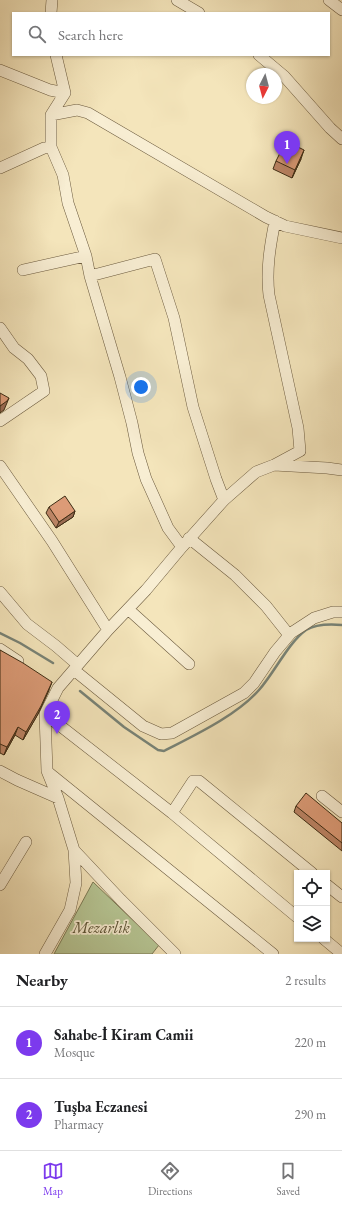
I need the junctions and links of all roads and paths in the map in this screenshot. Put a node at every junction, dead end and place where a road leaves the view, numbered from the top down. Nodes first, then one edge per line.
1 (52, 0) edge
2 (177, 0) edge
3 (329, 0) edge
4 (342, 10) edge
5 (51, 12) edge
6 (197, 12) edge
7 (56, 56) edge
8 (260, 56) edge
9 (0, 70) edge
10 (65, 93) junction
11 (51, 115) junction
12 (342, 140) edge
13 (51, 147) junction
14 (0, 168) edge
15 (275, 221) junction
16 (342, 238) edge
17 (86, 256) junction
18 (23, 270) dead end
19 (90, 276) junction
20 (0, 328) edge
21 (0, 421) edge
22 (274, 465) junction
23 (0, 466) edge
24 (342, 470) edge
25 (224, 500) junction
26 (186, 542) junction
27 (0, 592) edge
28 (128, 609) junction
29 (342, 612) edge
30 (108, 630) junction
31 (289, 635) junction
32 (0, 649) edge
33 (189, 664) dead end
34 (28, 668) edge
35 (76, 668) junction
36 (46, 680) edge
37 (58, 688) junction
38 (45, 714) junction
39 (0, 771) edge
40 (47, 771) junction
41 (322, 796) dead end
42 (58, 798) junction
43 (342, 812) edge
44 (172, 813) junction
45 (26, 842) dead end
46 (74, 850) junction
47 (308, 870) edge
48 (0, 885) edge
49 (330, 887) edge
50 (342, 897) edge
51 (294, 914) edge
52 (328, 942) edge
53 (45, 954) edge
54 (175, 954) edge
55 (273, 954) edge
56 (342, 954) edge

1 - 5 street
2 - 6 street
3 - 4 street
7 - 10 street
8 - 12 street
9 - 10 street
10 - 11 street
11 - 13 street
11 - 15 street
13 - 14 street
13 - 17 street
15 - 16 street
15 - 22 street
17 - 18 street
17 - 19 street
19 - 25 street
19 - 26 street
20 - 21 street
22 - 24 street
22 - 25 street
23 - 30 street
25 - 26 street
26 - 28 street
26 - 31 street
27 - 35 street
28 - 30 street
28 - 33 street
29 - 31 street
30 - 35 street
31 - 35 street
32 - 34 street
35 - 37 street
36 - 37 street
37 - 38 street
38 - 40 street
38 - 44 street
39 - 42 street
40 - 42 street
40 - 55 street
41 - 43 street
42 - 46 street
44 - 47 street
44 - 51 street
45 - 48 street
46 - 53 street
46 - 54 street
49 - 50 street
52 - 56 street

